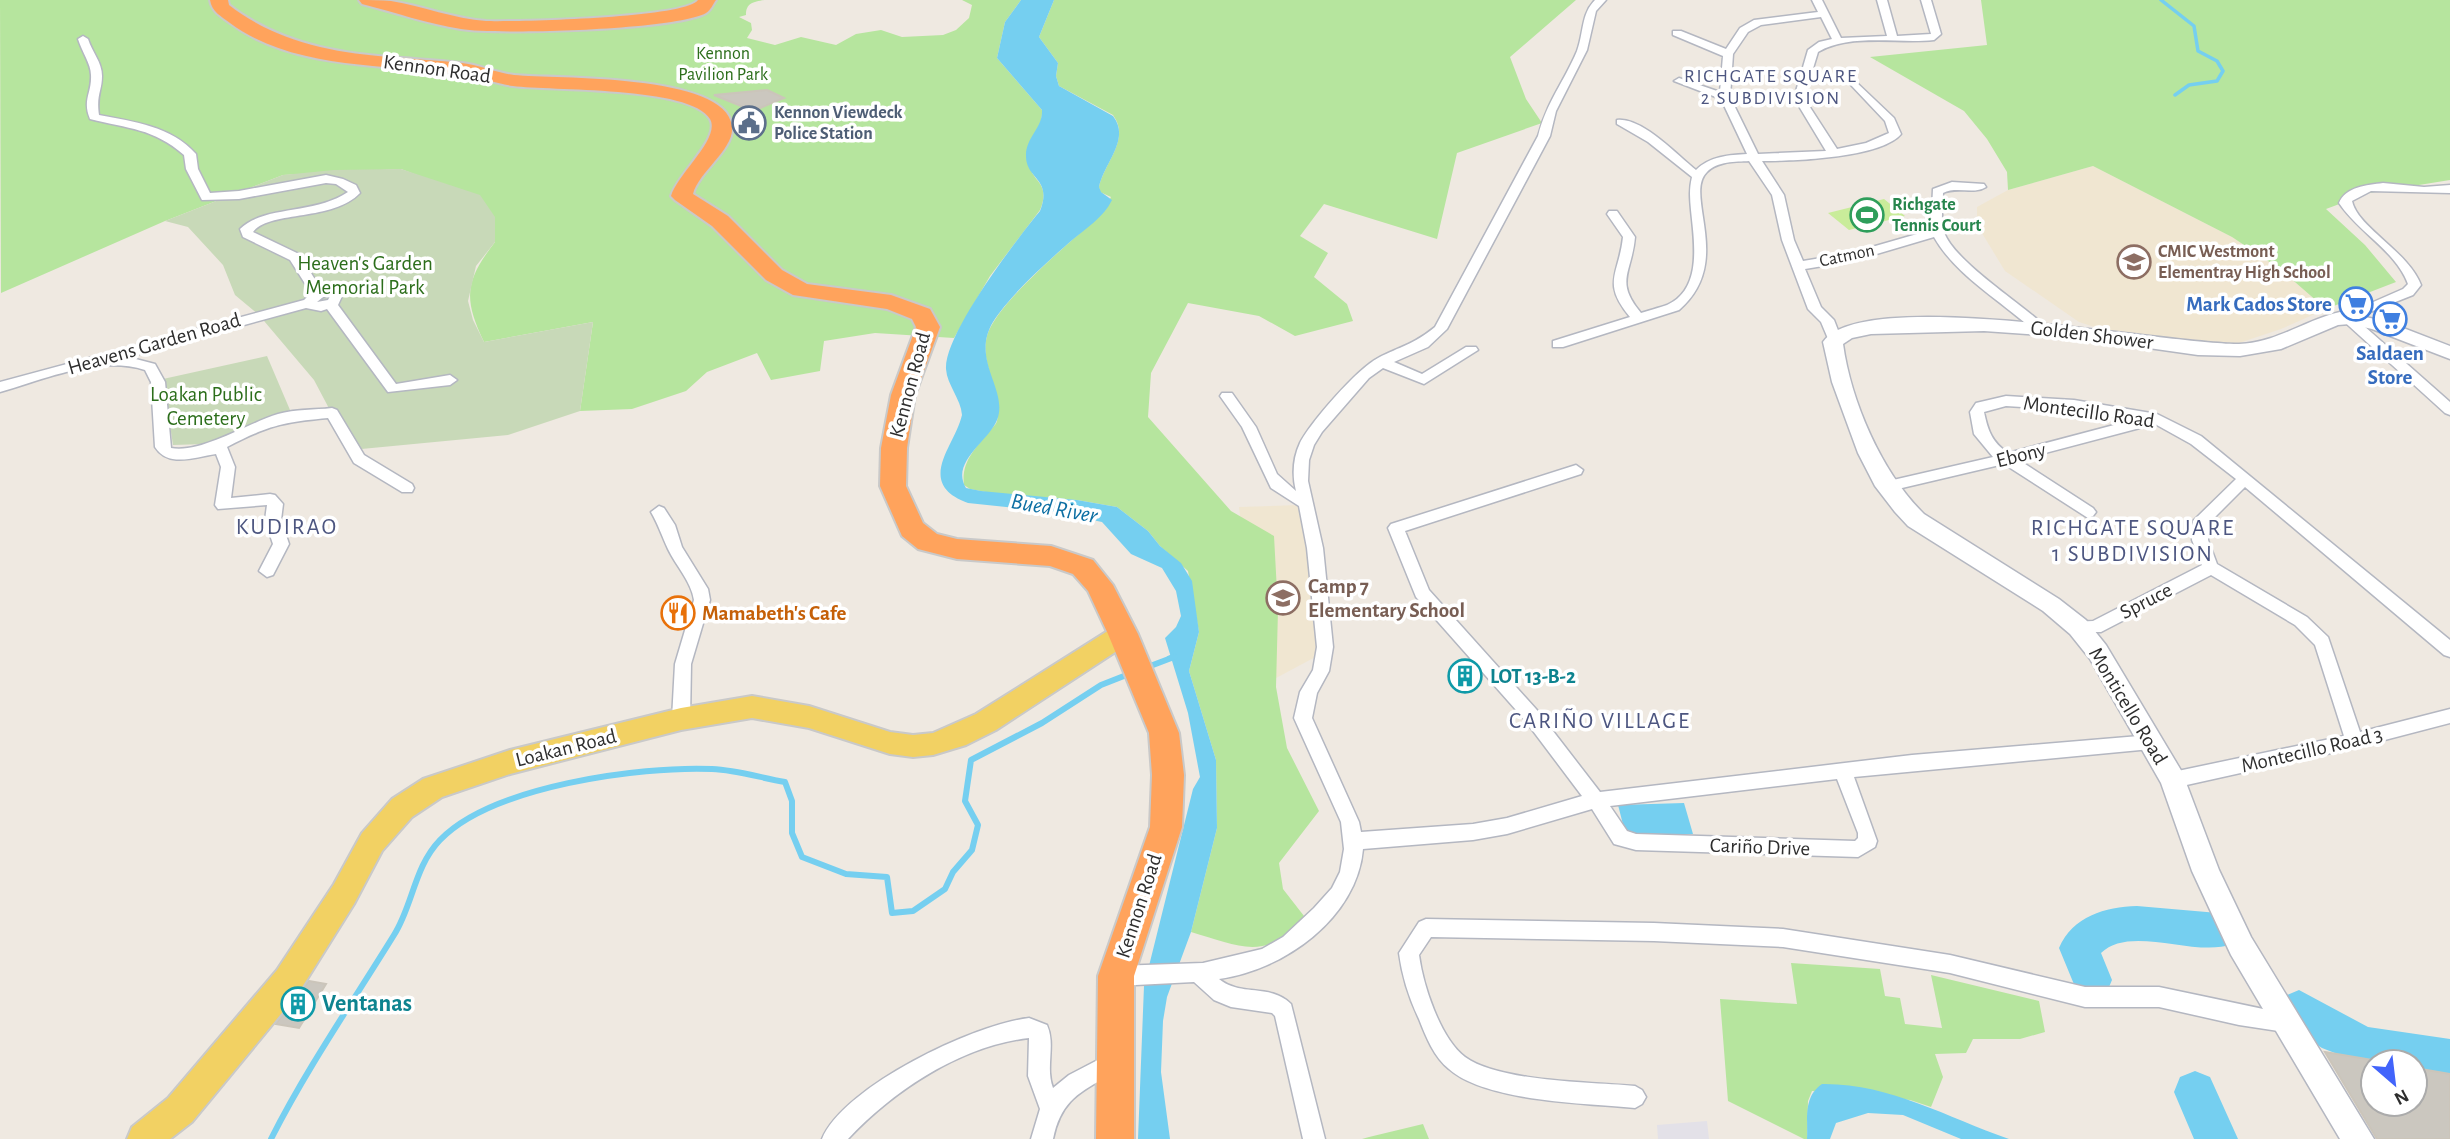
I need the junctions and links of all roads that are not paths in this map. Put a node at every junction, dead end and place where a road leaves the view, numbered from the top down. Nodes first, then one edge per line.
1 (219, 0) edge
2 (368, 0) edge
3 (708, 0) edge
4 (1601, 0) edge
5 (1817, 0) edge
6 (1882, 0) edge
7 (1926, 0) edge
8 (1823, 14) junction
9 (1677, 33) dead end
10 (1893, 39) junction
11 (83, 40) dead end
12 (1838, 41) junction
13 (1728, 54) junction
14 (1679, 81) dead end
15 (1855, 84) dead end
16 (1725, 97) junction
17 (1621, 122) dead end
18 (1833, 152) junction
19 (1755, 159) junction
20 (1697, 176) junction
21 (1979, 187) dead end
22 (2450, 189) edge
23 (1613, 214) dead end
24 (1937, 232) junction
25 (1798, 266) junction
26 (314, 298) junction
27 (2346, 317) junction
28 (1638, 318) junction
29 (2039, 328) junction
30 (1834, 338) junction
31 (1558, 344) dead end
32 (1471, 349) dead end
33 (2450, 353) edge
34 (92, 361) junction
35 (1381, 362) junction
36 (450, 380) dead end
37 (0, 387) edge
38 (1227, 396) dead end
39 (2450, 410) edge
40 (2157, 419) junction
41 (213, 448) junction
42 (2005, 459) junction
43 (1576, 470) dead end
44 (2245, 479) junction
45 (1885, 487) junction
46 (407, 488) dead end
47 (1306, 503) junction
48 (659, 512) dead end
49 (2088, 512) dead end
50 (2211, 568) junction
51 (267, 571) dead end
52 (2078, 627) junction
53 (1128, 646) junction
54 (2450, 650) edge
55 (2450, 716) edge
56 (681, 719) junction
57 (2354, 740) junction
58 (2151, 742) junction
59 (1843, 772) junction
60 (2173, 780) junction
61 (1596, 800) junction
62 (1355, 841) junction
63 (1190, 974) junction
64 (1126, 975) junction
65 (2285, 1022) junction
66 (1115, 1061) junction
67 (1635, 1097) dead end
68 (1050, 1108) junction
69 (144, 1139) edge
70 (833, 1139) edge
71 (1042, 1139) edge
72 (1115, 1139) edge
73 (1314, 1139) edge
74 (2358, 1139) edge

1 - 53 highway, Kennon Road
2 - 3 highway
4 - 35 street
5 - 8 street
6 - 10 street
7 - 10 street
8 - 12 street
8 - 13 street
9 - 13 street
10 - 12 street
11 - 26 street
12 - 18 street
13 - 16 street
14 - 16 street
15 - 18 street
16 - 19 street
17 - 20 street
18 - 19 street
19 - 20 street
19 - 25 street
20 - 28 street
21 - 24 street
22 - 27 street
23 - 28 street
24 - 25 street, Catmon
24 - 29 street
25 - 30 street
26 - 34 street, Heavens Garden Road
26 - 36 street, Heavens Garden Road
27 - 29 main road, Golden Shower
27 - 33 main road
27 - 39 street
28 - 31 street
29 - 30 main road, Golden Shower
30 - 45 main road, Monticello Road
32 - 35 street
34 - 37 street, Heavens Garden Road
34 - 41 street
35 - 47 street
38 - 47 street
40 - 42 street, Ebony
40 - 42 street, Montecillo Road
40 - 44 street, Montecillo Road
41 - 46 street
41 - 51 street
42 - 45 street, Ebony
42 - 49 street, Montecillo Road
43 - 61 street
44 - 50 street
44 - 54 street, Montecillo Road
45 - 52 main road, Monticello Road
47 - 62 street
48 - 56 street
50 - 52 street, Spruce
50 - 57 street
52 - 58 main road, Monticello Road
53 - 56 main road, Loakan Road
53 - 64 highway, Kennon Road
55 - 57 street, Montecillo Road 3
56 - 69 main road, Loakan Road
57 - 60 street, Montecillo Road 3
58 - 59 street
58 - 60 main road, Monticello Road
59 - 61 street
59 - 61 street, Cariño Drive
60 - 65 main road, Monticello Road
61 - 62 street
62 - 63 street
63 - 64 street
63 - 73 street
64 - 66 highway, Kennon Road
65 - 67 street
65 - 74 main road, Monticello Road
66 - 68 street
66 - 72 highway, Kennon Road
68 - 70 street
68 - 71 street

